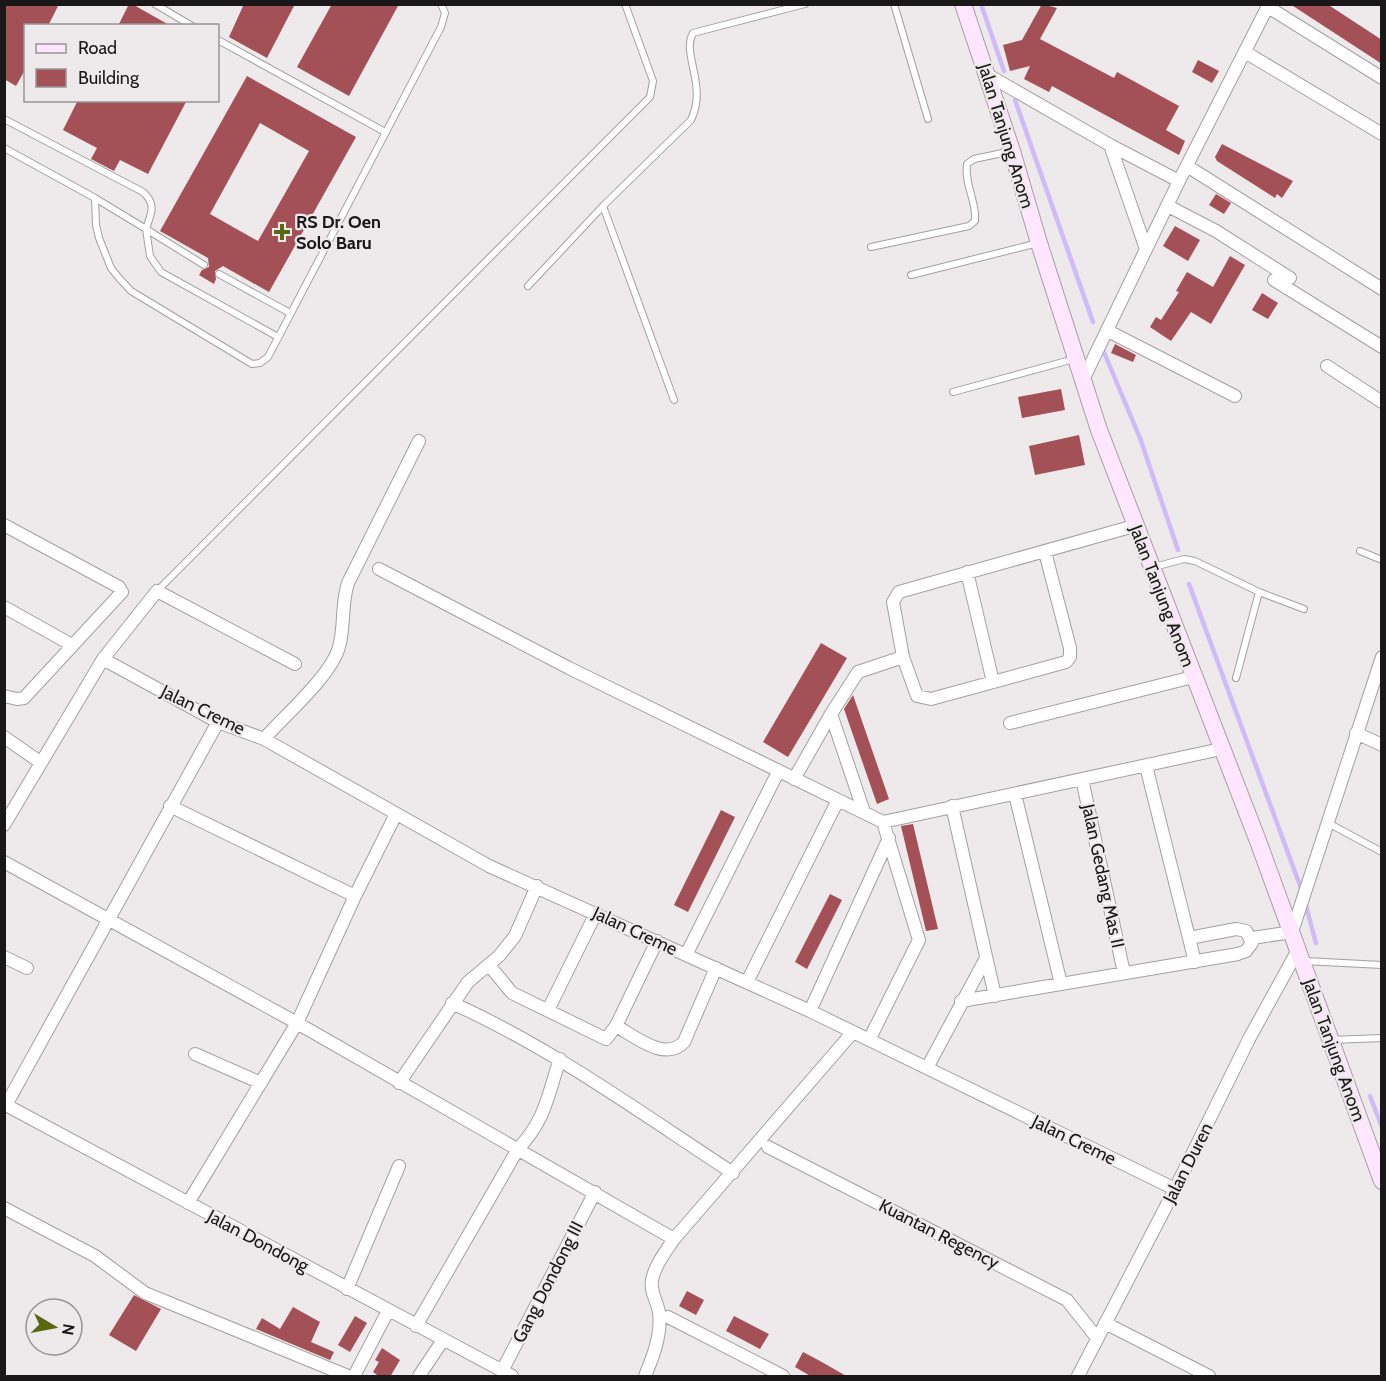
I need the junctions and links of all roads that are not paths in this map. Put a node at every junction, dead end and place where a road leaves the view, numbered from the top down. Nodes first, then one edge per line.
1 (155, 4) edge
2 (441, 4) edge
3 (625, 4) edge
4 (805, 4) edge
5 (894, 4) edge
6 (963, 4) edge
7 (1268, 6) edge
8 (189, 24) edge
9 (219, 41) edge
10 (1245, 52) junction
11 (988, 75) junction
12 (1382, 78) edge
13 (4, 119) edge
14 (928, 119) dead end
15 (385, 132) junction
16 (1382, 134) edge
17 (1110, 145) junction
18 (4, 147) edge
19 (1012, 151) junction
20 (1187, 166) junction
21 (1179, 181) junction
22 (95, 198) junction
23 (603, 206) junction
24 (1168, 206) junction
25 (147, 230) junction
26 (1039, 243) junction
27 (871, 247) dead end
28 (1146, 249) junction
29 (204, 265) dead end
30 (219, 274) dead end
31 (911, 275) dead end
32 (1290, 278) dead end
33 (1274, 280) dead end
34 (528, 286) dead end
35 (1382, 289) edge
36 (290, 313) junction
37 (1108, 331) junction
38 (278, 337) junction
39 (1382, 347) edge
40 (1075, 358) junction
41 (1327, 366) dead end
42 (1082, 382) junction
43 (953, 392) dead end
44 (1235, 396) dead end
45 (674, 400) dead end
46 (1382, 402) edge
47 (419, 441) dead end
48 (4, 525) edge
49 (1134, 526) junction
50 (1360, 551) dead end
51 (1045, 552) junction
52 (1382, 560) edge
53 (1152, 568) junction
54 (379, 569) dead end
55 (967, 572) junction
56 (157, 591) junction
57 (1259, 592) junction
58 (4, 607) edge
59 (1304, 609) dead end
60 (72, 645) junction
61 (903, 657) junction
62 (1382, 657) edge
63 (103, 659) junction
64 (295, 664) dead end
65 (1193, 677) junction
66 (1236, 678) dead end
67 (993, 681) junction
68 (4, 696) edge
69 (831, 714) junction
70 (218, 722) junction
71 (1010, 723) dead end
72 (1356, 733) junction
73 (4, 737) edge
74 (264, 739) junction
75 (1382, 745) edge
76 (1221, 749) junction
77 (40, 762) junction
78 (1146, 766) junction
79 (778, 772) junction
80 (794, 779) junction
81 (1082, 779) junction
82 (1015, 794) junction
83 (838, 800) junction
84 (170, 806) junction
85 (952, 806) junction
86 (864, 812) junction
87 (396, 814) junction
88 (884, 822) junction
89 (1327, 823) junction
90 (4, 825) edge
91 (890, 838) junction
92 (1382, 852) edge
93 (4, 862) edge
94 (537, 886) junction
95 (355, 896) junction
96 (596, 913) junction
97 (108, 920) junction
98 (1292, 932) junction
99 (1189, 938) junction
100 (1252, 938) junction
101 (657, 941) junction
102 (686, 954) junction
103 (1300, 955) junction
104 (4, 957) edge
105 (986, 958) junction
106 (1195, 962) junction
107 (489, 964) junction
108 (1382, 964) edge
109 (27, 968) dead end
110 (716, 968) junction
111 (1124, 973) junction
112 (747, 982) junction
113 (1061, 984) junction
114 (995, 996) junction
115 (962, 1001) junction
116 (452, 1003) junction
117 (548, 1010) junction
118 (810, 1011) junction
119 (297, 1023) junction
120 (616, 1026) junction
121 (853, 1032) junction
122 (1382, 1038) edge
123 (869, 1040) junction
124 (1330, 1040) junction
125 (195, 1054) dead end
126 (560, 1059) junction
127 (927, 1068) junction
128 (261, 1083) junction
129 (399, 1083) junction
130 (5, 1104) edge
131 (768, 1147) dead end
132 (518, 1149) junction
133 (399, 1166) dead end
134 (733, 1173) junction
135 (1382, 1181) edge
136 (1175, 1189) junction
137 (595, 1192) junction
138 (188, 1203) junction
139 (4, 1208) edge
140 (674, 1239) junction
141 (347, 1289) junction
142 (388, 1311) junction
143 (668, 1317) dead end
144 (1105, 1323) junction
145 (417, 1326) junction
146 (1097, 1338) junction
147 (443, 1340) junction
148 (761, 1372) edge
149 (507, 1374) edge
150 (1079, 1376) edge
151 (348, 1377) edge
152 (354, 1377) edge
153 (419, 1377) edge
154 (645, 1377) edge
155 (783, 1377) edge
156 (1209, 1377) edge

1 - 8 lane
2 - 15 lane
3 - 56 lane
4 - 23 lane
5 - 14 lane
6 - 11 main road, Jalan Tanjung Anom
7 - 10 street
7 - 12 street
9 - 15 lane
10 - 16 street
10 - 20 street
11 - 17 street
11 - 19 main road, Jalan Tanjung Anom
13 - 25 lane
15 - 36 lane
17 - 21 street
17 - 28 street
18 - 22 lane
19 - 26 main road, Jalan Tanjung Anom
19 - 27 lane
20 - 21 street
20 - 35 street
21 - 24 street
22 - 25 lane
22 - 38 lane
23 - 34 lane
23 - 45 lane
24 - 28 street
24 - 32 street
25 - 29 lane
25 - 38 lane
26 - 31 lane
26 - 40 main road, Jalan Tanjung Anom
28 - 37 street
30 - 36 lane
33 - 39 street
36 - 38 lane
37 - 42 street
37 - 44 street
40 - 42 main road, Jalan Tanjung Anom
40 - 43 lane
41 - 46 street
42 - 49 main road, Jalan Tanjung Anom
47 - 74 street
48 - 60 street
49 - 51 street
49 - 53 main road, Jalan Tanjung Anom
50 - 52 lane
51 - 55 street
51 - 67 street
53 - 57 lane
53 - 65 main road, Jalan Tanjung Anom
54 - 79 street
55 - 61 street
55 - 67 street
56 - 63 street
56 - 64 street
57 - 59 lane
57 - 66 lane
58 - 60 street
60 - 68 street
61 - 67 street
61 - 69 street
62 - 72 street
63 - 70 street, Jalan Creme
63 - 77 street
65 - 71 street
65 - 76 main road, Jalan Tanjung Anom
69 - 80 street
69 - 86 street
70 - 74 street, Jalan Creme
70 - 84 street
72 - 75 street
72 - 89 street
73 - 77 street
74 - 87 street, Jalan Creme
76 - 78 street
76 - 98 main road, Jalan Tanjung Anom
77 - 90 street
78 - 81 street
78 - 99 street
79 - 80 street
79 - 102 street
80 - 83 street
81 - 82 street
81 - 111 street, Jalan Gedang Mas II
82 - 85 street
82 - 113 street
83 - 86 street
83 - 112 street
84 - 95 street
84 - 97 street
85 - 88 street
85 - 105 street
86 - 88 street
87 - 94 street, Jalan Creme
87 - 95 street
88 - 91 street
89 - 92 lane
89 - 98 street
91 - 118 street
91 - 123 street
93 - 97 street
94 - 96 street, Jalan Creme
94 - 107 street
95 - 119 street
96 - 101 street, Jalan Creme
96 - 117 street
97 - 119 street
97 - 130 street
98 - 100 street
98 - 103 main road, Jalan Tanjung Anom
99 - 100 street
99 - 106 street
100 - 106 street
101 - 102 street, Jalan Creme
101 - 120 street
102 - 110 street, Jalan Creme
103 - 108 lane
103 - 124 main road, Jalan Tanjung Anom
103 - 136 street, Jalan Duren
104 - 109 street
105 - 114 street
105 - 115 street
106 - 111 street
107 - 116 street
107 - 117 street
110 - 112 street, Jalan Creme
110 - 120 street
111 - 113 street
112 - 118 street, Jalan Creme
113 - 114 street
114 - 115 street
115 - 127 street
116 - 126 street
116 - 129 street
117 - 120 street
118 - 121 street, Jalan Creme
119 - 128 street
119 - 129 street
121 - 123 street, Jalan Creme
121 - 134 street
122 - 124 lane
123 - 127 street, Jalan Creme
124 - 135 main road, Jalan Tanjung Anom
125 - 128 street
126 - 132 street
126 - 134 street
127 - 136 street, Jalan Creme
128 - 138 street
129 - 132 street
130 - 138 street, Jalan Dondong
131 - 146 street, Kuantan Regency
132 - 137 street
132 - 145 street
133 - 141 street
134 - 140 street
136 - 144 street, Jalan Duren
137 - 140 street
137 - 149 street, Gang Dondong III
138 - 141 street, Jalan Dondong
139 - 151 street
140 - 154 street
141 - 142 street, Jalan Dondong
142 - 145 street, Jalan Dondong
142 - 152 street
143 - 148 street
144 - 146 street, Jalan Duren
144 - 156 street
145 - 147 street, Jalan Dondong
146 - 150 street, Jalan Duren
147 - 149 street, Jalan Dondong
147 - 153 street
148 - 155 street

